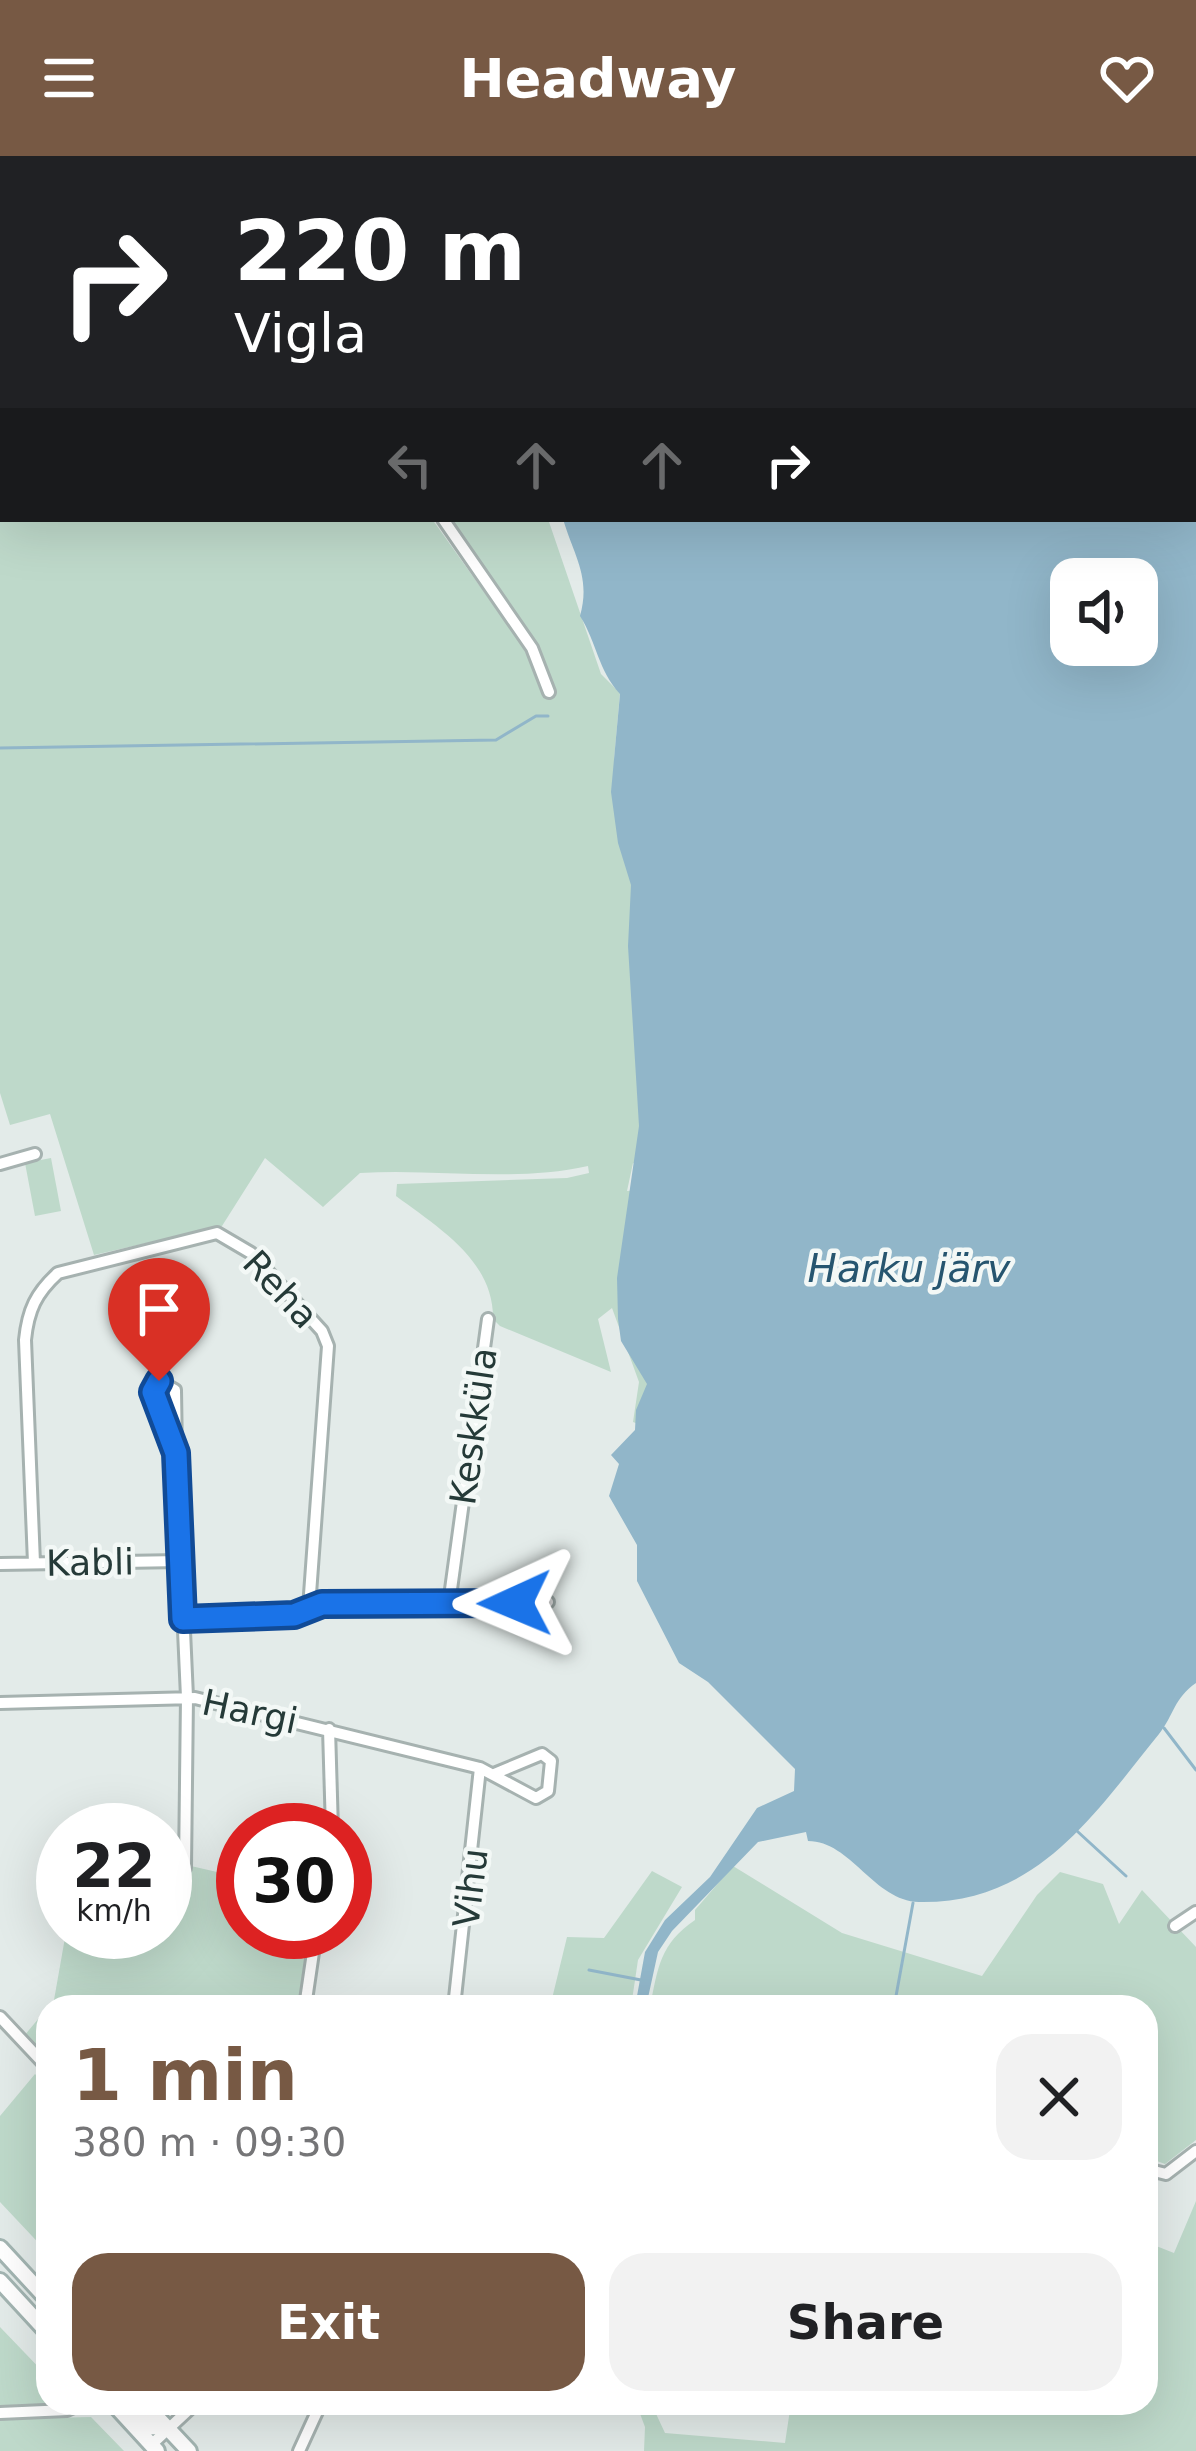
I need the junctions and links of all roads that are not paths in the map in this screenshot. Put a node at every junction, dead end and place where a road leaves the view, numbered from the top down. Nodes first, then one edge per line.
1 (445, 522) edge
2 (549, 692) dead end
3 (35, 1154) dead end
4 (0, 1164) edge
5 (488, 1319) dead end
6 (176, 1453) junction
7 (181, 1562) junction
8 (34, 1563) junction
9 (0, 1564) edge
10 (548, 1602) dead end
11 (449, 1604) junction
12 (309, 1608) junction
13 (183, 1619) junction
14 (187, 1697) junction
15 (0, 1703) edge
16 (329, 1729) junction
17 (480, 1768) junction
18 (494, 1774) junction
19 (186, 1803) edge
20 (331, 1803) edge
21 (1196, 1912) edge
22 (1175, 1926) dead end
23 (312, 1959) edge
24 (307, 1995) edge
25 (455, 1995) edge
26 (0, 2017) edge
27 (36, 2055) edge
28 (1196, 2151) edge
29 (1158, 2172) edge
30 (0, 2248) edge
31 (0, 2281) edge
32 (36, 2287) edge
33 (27, 2311) junction
34 (36, 2316) edge
35 (36, 2320) edge
36 (36, 2410) edge
37 (0, 2413) edge
38 (124, 2415) edge
39 (140, 2415) edge
40 (155, 2415) edge
41 (182, 2415) edge
42 (316, 2415) edge
43 (167, 2428) junction
44 (154, 2448) edge
45 (189, 2451) edge
46 (299, 2451) edge

1 - 2 street
3 - 4 street
5 - 11 street, Keskküla
6 - 6 street
6 - 7 street
7 - 8 street, Kabli
7 - 13 street
8 - 9 street, Kabli
8 - 12 street, Reha
10 - 11 street
11 - 12 street
12 - 13 street
13 - 14 street
14 - 15 street, Hargi
14 - 16 street, Hargi
14 - 19 street
16 - 17 street, Hargi
16 - 20 street
17 - 18 street, Hargi
17 - 25 street, Vihu
18 - 18 street, Hargi
21 - 22 street
23 - 24 street
26 - 27 street
28 - 29 street
30 - 32 main road
31 - 33 main road
33 - 34 main road
33 - 35 main road
36 - 37 street
38 - 44 main road
39 - 43 main road
40 - 43 main road
41 - 43 street
42 - 46 street
43 - 44 street
43 - 45 main road

